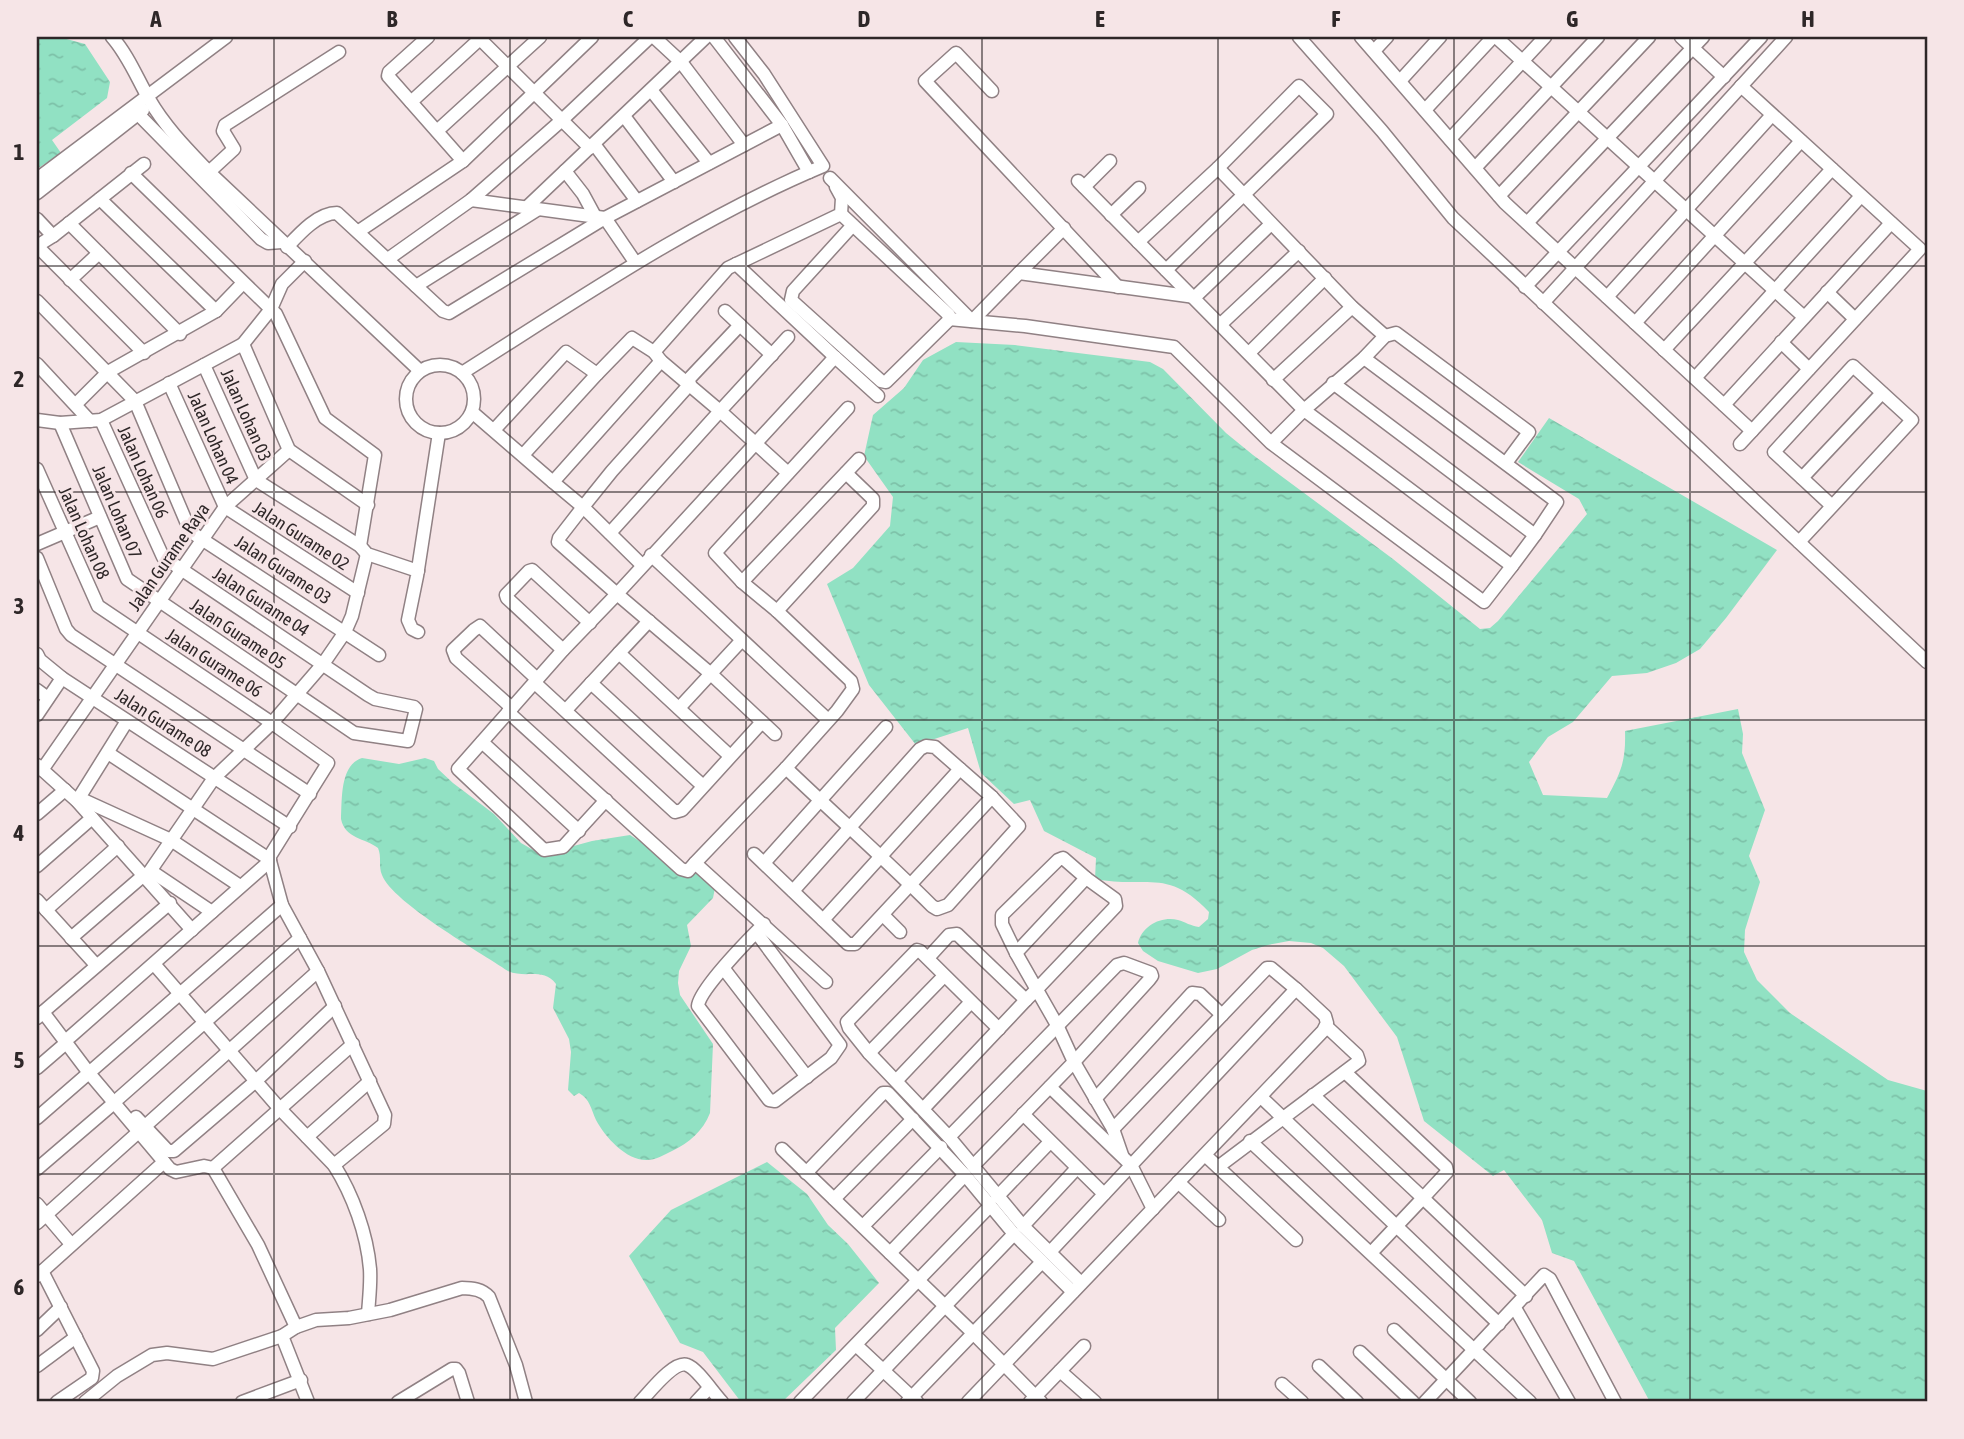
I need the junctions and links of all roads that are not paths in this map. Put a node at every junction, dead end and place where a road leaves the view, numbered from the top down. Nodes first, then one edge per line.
1 (112, 37) edge
2 (226, 37) edge
3 (428, 37) edge
4 (480, 37) edge
5 (540, 37) edge
6 (592, 37) edge
7 (652, 37) edge
8 (706, 37) edge
9 (714, 37) edge
10 (735, 37) edge
11 (1299, 37) edge
12 (1361, 37) edge
13 (1387, 37) edge
14 (1440, 37) edge
15 (1495, 37) edge
16 (1545, 37) edge
17 (1598, 37) edge
18 (1649, 37) edge
19 (1681, 37) edge
20 (1703, 37) edge
21 (1761, 37) edge
22 (1786, 37) edge
23 (1693, 48) junction
24 (1374, 51) junction
25 (339, 52) dead end
26 (1523, 61) junction
27 (681, 62) junction
28 (508, 67) junction
29 (1724, 77) junction
30 (1400, 81) junction
31 (1741, 86) junction
32 (1551, 87) junction
33 (651, 90) junction
34 (992, 91) dead end
35 (535, 93) junction
36 (149, 100) junction
37 (411, 102) junction
38 (1425, 110) junction
39 (1578, 112) junction
40 (138, 114) junction
41 (1772, 115) junction
42 (624, 116) junction
43 (562, 120) junction
44 (782, 125) junction
45 (437, 131) junction
46 (1608, 138) junction
47 (1450, 139) junction
48 (1801, 141) junction
49 (744, 145) junction
50 (592, 146) junction
51 (71, 161) junction
52 (463, 161) junction
53 (1111, 161) dead end
54 (144, 163) dead end
55 (709, 163) junction
56 (823, 166) junction
57 (1639, 166) junction
58 (1218, 167) junction
59 (1475, 168) junction
60 (1832, 169) junction
61 (209, 172) junction
62 (565, 172) junction
63 (809, 172) junction
64 (131, 173) junction
65 (830, 178) junction
66 (37, 179) edge
67 (1655, 181) junction
68 (674, 182) junction
69 (1139, 188) dead end
70 (37, 193) edge
71 (1245, 194) junction
72 (1499, 196) junction
73 (1861, 196) junction
74 (100, 199) junction
75 (471, 200) junction
76 (637, 201) junction
77 (531, 209) junction
78 (1686, 210) junction
79 (841, 214) junction
80 (1111, 215) junction
81 (601, 218) junction
82 (37, 219) edge
83 (69, 223) junction
84 (1527, 223) junction
85 (1891, 223) junction
86 (1270, 224) junction
87 (853, 225) junction
88 (1064, 228) junction
89 (359, 231) junction
90 (53, 236) junction
91 (1715, 236) junction
92 (1138, 242) junction
93 (285, 244) junction
94 (37, 246) edge
95 (1299, 251) junction
96 (1558, 252) junction
97 (99, 253) junction
98 (388, 259) junction
99 (305, 261) junction
100 (635, 262) junction
101 (1745, 263) junction
102 (736, 264) junction
103 (1575, 268) junction
104 (1166, 270) junction
105 (1019, 273) junction
106 (1325, 278) junction
107 (70, 280) junction
108 (243, 284) junction
109 (416, 286) junction
110 (1118, 287) junction
111 (1525, 287) junction
112 (1775, 290) junction
113 (1827, 292) junction
114 (1195, 297) junction
115 (1607, 297) junction
116 (37, 301) edge
117 (1543, 303) junction
118 (1352, 307) junction
119 (271, 309) junction
120 (216, 311) junction
121 (725, 311) dead end
122 (1804, 317) junction
123 (949, 319) junction
124 (1855, 319) junction
125 (972, 321) junction
126 (1635, 323) junction
127 (740, 324) junction
128 (1221, 324) junction
129 (180, 334) junction
130 (1385, 335) junction
131 (788, 337) dead end
132 (1781, 342) junction
133 (243, 344) junction
134 (1664, 350) junction
135 (144, 353) junction
136 (1249, 353) junction
137 (772, 355) junction
138 (657, 356) junction
139 (835, 357) junction
140 (1364, 358) junction
141 (37, 364) edge
142 (204, 365) junction
143 (1809, 369) junction
144 (421, 371) junction
145 (108, 372) junction
146 (462, 373) junction
147 (597, 374) junction
148 (1695, 378) junction
149 (1273, 380) junction
150 (169, 383) junction
151 (688, 383) junction
152 (1334, 383) junction
153 (1882, 393) junction
154 (877, 396) dead end
155 (135, 401) junction
156 (76, 404) junction
157 (1724, 405) junction
158 (848, 408) dead end
159 (1304, 410) junction
160 (720, 411) junction
161 (471, 412) junction
162 (37, 420) edge
163 (96, 421) junction
164 (60, 423) junction
165 (495, 430) junction
166 (1752, 431) junction
167 (439, 433) junction
168 (755, 443) junction
169 (1271, 443) junction
170 (1741, 444) dead end
171 (289, 450) junction
172 (523, 455) junction
173 (859, 459) dead end
174 (1506, 463) junction
175 (37, 469) edge
176 (788, 473) junction
177 (846, 473) junction
178 (1802, 478) junction
179 (256, 480) junction
180 (553, 482) junction
181 (368, 505) junction
182 (1832, 506) junction
183 (225, 507) junction
184 (583, 508) junction
185 (100, 517) junction
186 (66, 531) junction
187 (610, 533) junction
188 (1535, 535) junction
189 (202, 539) junction
190 (1799, 542) junction
191 (37, 544) edge
192 (363, 550) junction
193 (37, 558) edge
194 (647, 560) junction
195 (1511, 566) junction
196 (179, 570) junction
197 (418, 571) junction
198 (742, 582) junction
199 (358, 593) junction
200 (617, 594) junction
201 (158, 601) junction
202 (777, 611) junction
203 (649, 621) junction
204 (590, 623) junction
205 (345, 632) junction
206 (418, 632) dead end
207 (136, 633) junction
208 (742, 640) junction
209 (563, 650) junction
210 (619, 653) junction
211 (37, 654) edge
212 (379, 654) dead end
213 (1927, 662) edge
214 (323, 664) junction
215 (116, 665) junction
216 (711, 674) junction
217 (62, 678) junction
218 (536, 681) junction
219 (591, 682) junction
220 (37, 690) edge
221 (299, 695) junction
222 (48, 698) junction
223 (93, 698) junction
224 (679, 708) junction
225 (510, 710) junction
226 (566, 710) junction
227 (37, 715) edge
228 (828, 720) junction
229 (127, 721) junction
230 (762, 722) junction
231 (272, 723) junction
232 (886, 727) dead end
233 (775, 734) dead end
234 (482, 741) junction
235 (242, 749) junction
236 (108, 753) junction
237 (730, 756) junction
238 (40, 767) edge
239 (786, 768) junction
240 (960, 769) junction
241 (214, 778) junction
242 (702, 786) junction
243 (65, 790) junction
244 (310, 793) junction
245 (992, 797) junction
246 (78, 800) junction
247 (606, 800) junction
248 (820, 800) junction
249 (192, 808) junction
250 (37, 814) edge
251 (92, 818) junction
252 (290, 827) junction
253 (850, 828) junction
254 (579, 831) junction
255 (171, 840) junction
256 (118, 846) junction
257 (754, 854) dead end
258 (880, 857) junction
259 (269, 860) junction
260 (695, 863) junction
261 (764, 863) junction
262 (37, 866) edge
263 (147, 874) junction
264 (1086, 878) junction
265 (910, 884) junction
266 (240, 886) junction
267 (793, 891) junction
268 (170, 904) junction
269 (41, 905) edge
270 (282, 905) junction
271 (212, 912) junction
272 (883, 915) junction
273 (823, 920) junction
274 (760, 928) junction
275 (192, 930) junction
276 (900, 932) dead end
277 (71, 938) junction
278 (300, 938) junction
279 (1016, 953) junction
280 (928, 958) junction
281 (154, 964) junction
282 (96, 965) junction
283 (724, 969) junction
284 (318, 971) junction
285 (944, 976) junction
286 (826, 982) dead end
287 (1037, 989) junction
288 (1296, 989) junction
289 (179, 993) junction
290 (1026, 1000) junction
291 (971, 1002) junction
292 (335, 1006) junction
293 (40, 1015) edge
294 (1223, 1015) junction
295 (206, 1022) junction
296 (1057, 1025) junction
297 (1326, 1026) junction
298 (999, 1029) junction
299 (68, 1040) junction
300 (353, 1044) junction
301 (231, 1051) junction
302 (869, 1053) junction
303 (1074, 1062) junction
304 (37, 1068) edge
305 (92, 1071) junction
306 (1345, 1072) junction
307 (807, 1077) junction
308 (257, 1080) junction
309 (370, 1081) junction
310 (896, 1082) junction
311 (1050, 1087) junction
312 (1313, 1095) junction
313 (1261, 1097) junction
314 (1095, 1099) junction
315 (116, 1101) junction
316 (281, 1109) junction
317 (923, 1109) junction
318 (1023, 1115) junction
319 (1283, 1117) junction
320 (37, 1118) edge
321 (913, 1119) junction
322 (141, 1129) junction
323 (1113, 1129) junction
324 (307, 1138) junction
325 (1251, 1141) junction
326 (945, 1142) junction
327 (1051, 1142) junction
328 (782, 1149) dead end
329 (1205, 1154) junction
330 (1126, 1160) junction
331 (164, 1161) junction
332 (334, 1165) junction
333 (1218, 1167) junction
334 (213, 1168) junction
335 (1077, 1168) junction
336 (37, 1169) edge
337 (969, 1170) junction
338 (806, 1173) junction
339 (1178, 1182) junction
340 (1104, 1194) junction
341 (1423, 1198) junction
342 (834, 1199) junction
343 (994, 1201) junction
344 (37, 1204) edge
345 (1153, 1209) junction
346 (41, 1219) edge
347 (1219, 1220) dead end
348 (863, 1226) junction
349 (1397, 1226) junction
350 (1018, 1230) junction
351 (1296, 1240) dead end
352 (71, 1244) junction
353 (1372, 1252) junction
354 (890, 1253) junction
355 (1046, 1257) junction
356 (39, 1274) edge
357 (918, 1280) junction
358 (1077, 1288) junction
359 (1526, 1296) junction
360 (945, 1305) junction
361 (61, 1307) junction
362 (1515, 1308) junction
363 (368, 1314) junction
364 (1499, 1324) junction
365 (296, 1327) junction
366 (37, 1330) edge
367 (1394, 1330) dead end
368 (973, 1333) junction
369 (282, 1336) junction
370 (76, 1338) junction
371 (856, 1345) junction
372 (1084, 1346) dead end
373 (1475, 1350) junction
374 (1360, 1352) dead end
375 (1004, 1364) junction
376 (37, 1366) edge
377 (1320, 1366) dead end
378 (883, 1370) junction
379 (1060, 1371) junction
380 (301, 1380) junction
381 (1446, 1380) junction
382 (1282, 1384) dead end
383 (709, 1388) junction
384 (266, 1398) edge
385 (912, 1400) edge
386 (1036, 1400) edge
387 (57, 1402) edge
388 (85, 1402) edge
389 (242, 1402) edge
390 (308, 1402) edge
391 (398, 1402) edge
392 (468, 1402) edge
393 (526, 1402) edge
394 (640, 1402) edge
395 (696, 1402) edge
396 (722, 1402) edge
397 (800, 1402) edge
398 (853, 1402) edge
399 (968, 1402) edge
400 (1095, 1402) edge
401 (1302, 1402) edge
402 (1357, 1402) edge
403 (1413, 1402) edge
404 (1425, 1402) edge
405 (1470, 1402) edge
406 (1530, 1402) edge
407 (1569, 1402) edge
408 (1615, 1402) edge

1 - 36 street
2 - 36 street
3 - 37 street
4 - 28 street
4 - 37 street
5 - 28 street
6 - 35 street
7 - 27 street
7 - 43 street
8 - 27 street
9 - 44 street
10 - 56 street
11 - 111 street
12 - 24 street
13 - 24 street
14 - 30 street
15 - 26 street
15 - 38 street
16 - 26 street
17 - 32 street
18 - 39 street
19 - 23 street
20 - 23 street
21 - 29 street
22 - 31 street
23 - 29 street
23 - 46 street
24 - 30 street
25 - 61 street
26 - 32 street
26 - 47 street
27 - 33 street
27 - 49 street
28 - 35 street
28 - 45 street
29 - 57 street
30 - 38 street
31 - 41 street
31 - 67 street
32 - 39 street
32 - 59 street
33 - 42 street
33 - 55 street
34 - 88 street
35 - 43 street
35 - 52 street
36 - 40 street
36 - 51 street
36 - 61 street
37 - 45 street
38 - 47 street
39 - 46 street
39 - 72 street
40 - 51 street
40 - 93 street
41 - 48 street
41 - 78 street
42 - 50 street
42 - 68 street
43 - 50 street
43 - 75 street
44 - 49 street
44 - 63 street
45 - 52 street
46 - 57 street
46 - 84 street
47 - 59 street
48 - 60 street
48 - 91 street
49 - 55 street
50 - 62 street
50 - 76 street
51 - 66 street
51 - 70 street
52 - 89 street
53 - 80 street
54 - 64 street
55 - 68 street
56 - 63 street
56 - 65 street
57 - 67 street
57 - 96 street
58 - 71 street
58 - 71 street
58 - 92 street
59 - 72 street
60 - 73 street
60 - 101 street
61 - 93 street
62 - 77 street
62 - 81 street
63 - 100 street
64 - 74 street
64 - 108 street
65 - 79 street
65 - 125 street
67 - 78 street
67 - 103 street
68 - 76 street
69 - 80 street
71 - 86 street
71 - 104 street
72 - 84 street
73 - 85 street
73 - 112 street
74 - 83 street
74 - 120 street
75 - 77 street
75 - 98 street
76 - 81 street
77 - 81 street
77 - 109 street
78 - 91 street
78 - 115 street
79 - 87 street
79 - 102 street
80 - 92 street
81 - 100 street
81 - 109 street
82 - 90 street
83 - 90 street
83 - 97 street
84 - 96 street
85 - 113 street
85 - 124 street
86 - 95 street
86 - 114 street
87 - 123 street
87 - 123 street
88 - 105 street
88 - 110 street
89 - 93 street
89 - 98 street
90 - 94 street
91 - 101 street
91 - 126 street
92 - 104 street
93 - 99 street
94 - 107 street
95 - 106 street
95 - 128 street
96 - 103 street
96 - 111 street
97 - 107 street
97 - 129 street
98 - 109 street
99 - 119 street
99 - 144 street
100 - 146 street
101 - 112 street
101 - 134 street
102 - 138 street
102 - 139 street
103 - 115 street
103 - 117 street
104 - 114 street
105 - 110 street
105 - 125 street
106 - 118 street
106 - 136 street
107 - 135 street
108 - 119 street
108 - 120 street
110 - 114 street
111 - 117 street
112 - 122 street
112 - 148 street
113 - 122 street
113 - 124 street
114 - 128 street
115 - 126 street
116 - 145 street
117 - 190 street
118 - 130 street
118 - 149 street
119 - 133 street
119 - 181 street
120 - 129 street
121 - 127 street
122 - 132 street
123 - 125 street
124 - 143 street
125 - 169 street
126 - 134 street
127 - 137 street
127 - 151 street
128 - 136 street
129 - 135 street
130 - 140 street
130 - 174 street
131 - 137 street
132 - 143 street
132 - 157 street
133 - 142 street
133 - 171 street
134 - 148 street
135 - 145 street
136 - 149 street
137 - 160 street
138 - 147 street
138 - 151 street
138 - 180 street
139 - 154 street
139 - 168 street
140 - 152 street
140 - 174 street
141 - 156 street, Jalan Lohan 06
142 - 150 street
142 - 179 street, Jalan Lohan 03
143 - 166 street
144 - 146 street
144 - 167 street
145 - 155 street
145 - 156 street
146 - 161 street
147 - 165 street
147 - 172 street
148 - 157 street
149 - 159 street
150 - 155 street
150 - 183 street, Jalan Lohan 04
151 - 160 street
151 - 184 street
152 - 159 street
152 - 188 street
153 - 178 street
153 - 178 street
153 - 182 street
155 - 163 street
155 - 189 street
156 - 163 street, Jalan Lohan 06
157 - 166 street
158 - 176 street
159 - 169 street
159 - 195 street
160 - 168 street
160 - 187 street
161 - 165 street
161 - 167 street
162 - 164 street
163 - 164 street
163 - 196 street, Jalan Lohan 06
164 - 185 street, Jalan Lohan 07
165 - 172 street
166 - 170 street
167 - 197 street
168 - 176 street
168 - 194 street
169 - 195 street
171 - 179 street, Jalan Gurame Raya
171 - 181 street
172 - 180 street
173 - 177 street
174 - 188 street
175 - 186 street, Jalan Lohan 08
176 - 198 street
177 - 198 street
177 - 202 street
178 - 182 street
179 - 183 street, Jalan Gurame Raya
179 - 192 street
180 - 184 street
181 - 192 street
182 - 190 street
183 - 189 street, Jalan Gurame Raya
183 - 199 street, Jalan Gurame 02
184 - 187 street
184 - 200 street
185 - 186 street
185 - 201 street, Jalan Lohan 07
186 - 191 street
186 - 207 street, Jalan Lohan 08
187 - 194 street
188 - 195 street
189 - 196 street, Jalan Gurame Raya
189 - 205 street, Jalan Gurame 03
190 - 213 street
192 - 197 street
192 - 199 street
193 - 215 street
194 - 200 street
194 - 208 street
196 - 201 street, Jalan Gurame Raya
196 - 214 street, Jalan Gurame 04
197 - 206 street
198 - 202 street
199 - 205 street
200 - 203 street
200 - 204 street
201 - 207 street, Jalan Gurame Raya
201 - 221 street, Jalan Gurame 05
202 - 228 street
203 - 210 street
203 - 216 street
204 - 209 street
204 - 209 street
205 - 212 street, Jalan Gurame 03
205 - 214 street
207 - 215 street, Jalan Gurame Raya
207 - 231 street, Jalan Gurame 06
208 - 216 street
208 - 228 street
209 - 218 street
210 - 219 street
210 - 224 street
211 - 217 street, Jalan Gurame 08
214 - 221 street
214 - 221 street, Jalan Gurame 04
215 - 223 street, Jalan Gurame Raya
215 - 235 street
216 - 224 street
216 - 230 street
217 - 222 street
217 - 223 street, Jalan Gurame 08
218 - 225 street
218 - 225 street
218 - 226 street
219 - 226 street
219 - 242 street
220 - 222 street
221 - 231 street
222 - 227 street
223 - 229 street, Jalan Gurame 08
223 - 238 street, Jalan Gurame Raya
224 - 237 street
225 - 234 street
225 - 247 street
226 - 242 street
228 - 239 street
229 - 236 street
229 - 241 street, Jalan Gurame 08
230 - 233 street
230 - 237 street
231 - 235 street
231 - 244 street, Jalan Gurame 06
232 - 248 street
234 - 254 street
234 - 254 street
235 - 241 street
235 - 244 street
236 - 246 street
236 - 249 street
237 - 242 street
238 - 243 street
239 - 248 street
239 - 260 street
240 - 245 street
240 - 253 street
240 - 258 street
241 - 249 street
241 - 252 street, Jalan Gurame 08
243 - 246 street
243 - 250 street
244 - 252 street
245 - 265 street
245 - 265 street
246 - 251 street
246 - 255 street
247 - 254 street
247 - 260 street
248 - 253 street
248 - 261 street
249 - 255 street
249 - 259 street
251 - 256 street
251 - 262 street
252 - 259 street
253 - 258 street
253 - 267 street
255 - 263 street
255 - 266 street
256 - 263 street
256 - 269 street
257 - 261 street
258 - 265 street
258 - 273 street
259 - 266 street
259 - 270 street
260 - 274 street
261 - 267 street
263 - 268 street
263 - 271 street
263 - 277 street
264 - 279 street
264 - 279 street
264 - 287 street
265 - 272 street
266 - 271 street
267 - 273 street
268 - 275 street
268 - 282 street
269 - 277 street
270 - 278 street
270 - 289 street
271 - 275 street
272 - 273 street
272 - 276 street
274 - 283 street
274 - 286 street
274 - 307 street
275 - 281 street
277 - 282 street
278 - 284 street
278 - 295 street
279 - 287 street
280 - 285 street
280 - 290 street
280 - 302 street
281 - 289 street
281 - 299 street
282 - 293 street
283 - 307 street
283 - 307 street
284 - 292 street
284 - 301 street
285 - 291 street
285 - 302 street
287 - 290 street
287 - 296 street
288 - 294 street
288 - 297 street
288 - 330 street
289 - 295 street
289 - 305 street
290 - 298 street
291 - 298 street
291 - 310 street
292 - 300 street
292 - 308 street
293 - 299 street
294 - 314 street
294 - 323 street
295 - 301 street
295 - 315 street
296 - 303 street
296 - 303 street
296 - 326 street
297 - 306 street
297 - 313 street
298 - 317 street
299 - 304 street
299 - 305 street
300 - 309 street
300 - 316 street
301 - 308 street
301 - 322 street
302 - 310 street
303 - 311 street
303 - 314 street
305 - 315 street
305 - 320 street
306 - 312 street
306 - 341 street
308 - 316 street
308 - 322 street
309 - 324 street
309 - 332 street
310 - 317 street
311 - 318 street
311 - 330 street
312 - 319 street
312 - 341 street
313 - 319 street
313 - 329 street
314 - 323 street
315 - 322 street
315 - 336 street
316 - 324 street
316 - 334 street
317 - 326 street
318 - 327 street
318 - 337 street
319 - 325 street
319 - 349 street
321 - 326 street
321 - 338 street
321 - 342 street
322 - 331 street
322 - 346 street
323 - 330 street
324 - 332 street
325 - 333 street
325 - 353 street
326 - 337 street
326 - 348 street
327 - 335 street
327 - 343 street
328 - 338 street
329 - 333 street
329 - 339 street
330 - 340 street
330 - 345 street
331 - 334 street
331 - 352 street
332 - 363 street
333 - 351 street
334 - 365 street
335 - 340 street
335 - 350 street
337 - 343 street
337 - 354 street
338 - 342 street
339 - 345 street
339 - 347 street
340 - 355 street
341 - 349 street
341 - 359 street
342 - 348 street
343 - 350 street
343 - 357 street
344 - 346 street
345 - 358 street
346 - 352 street
348 - 354 street
349 - 353 street
349 - 364 street
350 - 355 street
350 - 360 street
352 - 356 street
353 - 373 street
354 - 357 street
355 - 358 street
355 - 368 street
356 - 361 street
357 - 360 street
357 - 371 street
358 - 375 street
359 - 362 street
359 - 408 street
360 - 368 street
360 - 378 street
361 - 366 street
361 - 370 street
362 - 364 street
362 - 407 street
363 - 365 street
363 - 393 street
364 - 373 street
365 - 369 street
367 - 381 street
368 - 375 street
368 - 385 street
369 - 380 street
369 - 388 street
370 - 376 street
370 - 387 street
371 - 378 street
371 - 397 street
372 - 379 street
373 - 381 street
373 - 406 street
374 - 403 street
375 - 386 street
375 - 399 street
377 - 402 street
378 - 385 street
378 - 398 street
379 - 386 street
379 - 400 street
380 - 384 street
380 - 390 street
381 - 404 street
381 - 405 street
382 - 401 street
383 - 394 street
383 - 395 street
383 - 396 street
384 - 389 street
391 - 392 street

